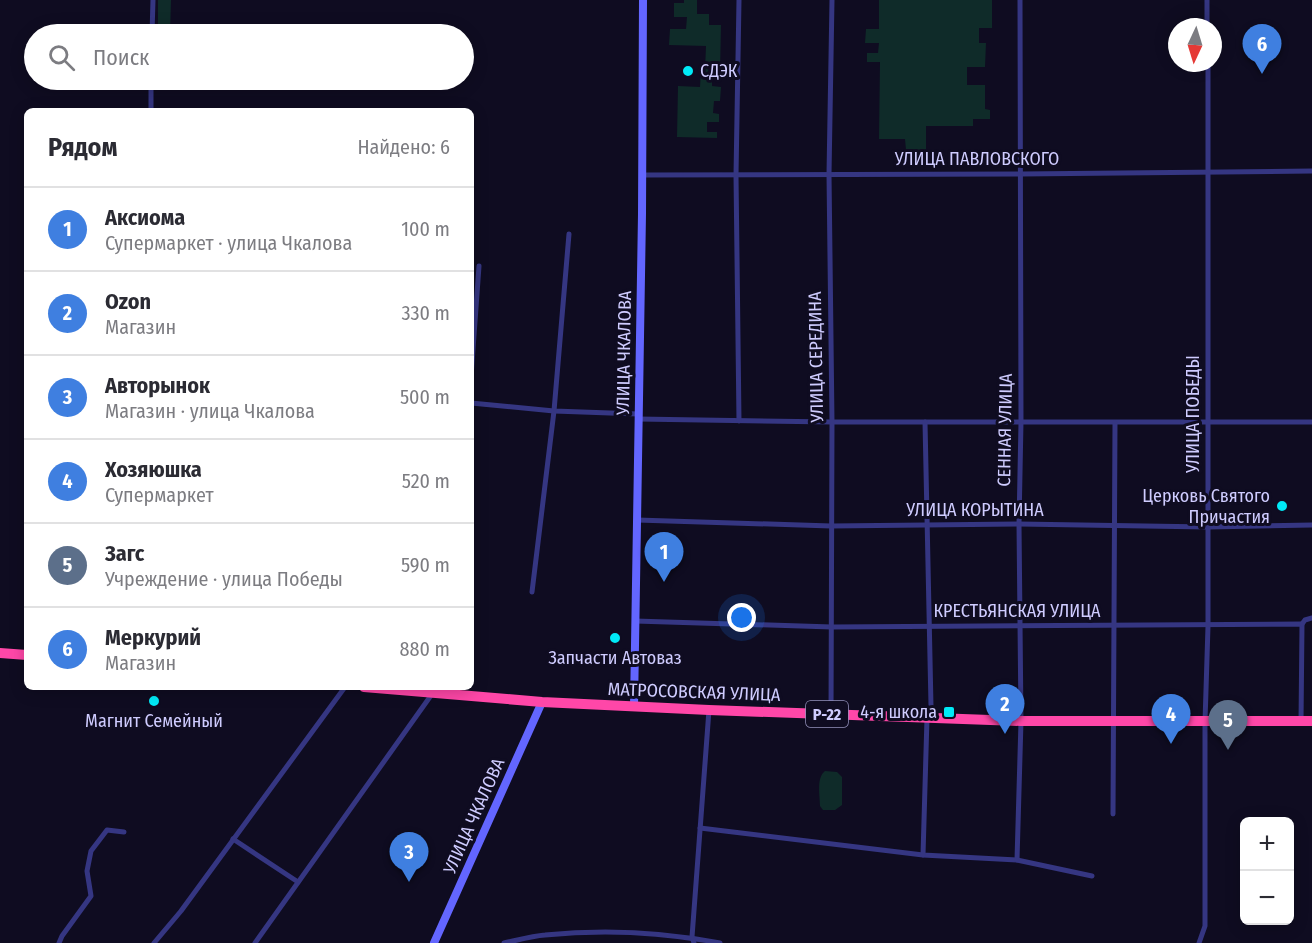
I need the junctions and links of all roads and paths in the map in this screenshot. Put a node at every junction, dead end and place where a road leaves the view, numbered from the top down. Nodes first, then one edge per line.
1 (153, 0) edge
2 (643, 0) edge
3 (739, 0) edge
4 (831, 0) edge
5 (1020, 0) edge
6 (1207, 0) edge
7 (1207, 18) edge
8 (152, 24) edge
9 (1208, 72) edge
10 (151, 90) edge
11 (151, 108) edge
12 (1312, 171) edge
13 (1208, 172) junction
14 (642, 174) junction
15 (736, 174) junction
16 (829, 174) junction
17 (1021, 174) junction
18 (570, 234) dead end
19 (479, 266) dead end
20 (474, 335) edge
21 (474, 404) edge
22 (554, 411) junction
23 (638, 417) junction
24 (739, 421) junction
25 (832, 422) junction
26 (925, 422) junction
27 (1021, 422) junction
28 (1312, 422) edge
29 (1114, 423) junction
30 (1207, 423) junction
31 (637, 520) junction
32 (1019, 524) junction
33 (927, 525) junction
34 (1312, 525) edge
35 (831, 526) junction
36 (1113, 526) junction
37 (1208, 527) junction
38 (532, 592) dead end
39 (1312, 618) edge
40 (635, 621) junction
41 (1302, 624) junction
42 (1020, 625) junction
43 (1114, 625) junction
44 (1208, 626) junction
45 (832, 627) junction
46 (928, 627) junction
47 (0, 653) edge
48 (24, 655) edge
49 (343, 690) edge
50 (398, 690) edge
51 (433, 693) junction
52 (542, 702) junction
53 (634, 707) junction
54 (709, 710) junction
55 (831, 714) junction
56 (927, 718) junction
57 (1021, 721) junction
58 (1113, 722) junction
59 (1205, 722) junction
60 (1307, 722) edge
61 (1113, 814) dead end
62 (700, 828) junction
63 (124, 832) dead end
64 (233, 839) junction
65 (923, 855) junction
66 (1017, 860) junction
67 (1092, 876) dead end
68 (298, 882) junction
69 (693, 940) edge
70 (59, 943) edge
71 (154, 943) edge
72 (255, 943) edge
73 (434, 943) edge
74 (504, 943) edge
75 (720, 943) edge
76 (1199, 943) edge

1 - 8 street
2 - 14 street, УЛИЦА ЧКАЛОВА
3 - 15 street
4 - 16 street, УЛИЦА СЕРЕДИНА
5 - 17 street, СЕННАЯ УЛИЦА
6 - 7 street
9 - 13 street, УЛИЦА ПОБЕДЫ
10 - 11 street
12 - 13 street, УЛИЦА ПАВЛОВСКОГО
13 - 17 street, УЛИЦА ПАВЛОВСКОГО
13 - 30 street, УЛИЦА ПОБЕДЫ
14 - 15 street, УЛИЦА ПАВЛОВСКОГО
14 - 23 street, УЛИЦА ЧКАЛОВА
15 - 16 street, УЛИЦА ПАВЛОВСКОГО
15 - 24 street
16 - 17 street, УЛИЦА ПАВЛОВСКОГО
16 - 25 street, УЛИЦА СЕРЕДИНА
17 - 27 street, СЕННАЯ УЛИЦА
18 - 22 street
19 - 20 street
21 - 22 street
22 - 23 street
22 - 38 street
23 - 24 street
23 - 31 street, УЛИЦА ЧКАЛОВА
24 - 25 street
25 - 26 street
25 - 35 street, УЛИЦА СЕРЕДИНА
26 - 27 street
26 - 33 street
27 - 29 street
27 - 32 street, СЕННАЯ УЛИЦА
28 - 30 street
29 - 30 street
29 - 36 street
30 - 37 street, УЛИЦА ПОБЕДЫ
31 - 35 street, УЛИЦА КОРЫТИНА
31 - 40 street, УЛИЦА ЧКАЛОВА
32 - 33 street, УЛИЦА КОРЫТИНА
32 - 36 street, УЛИЦА КОРЫТИНА
32 - 42 street, СЕННАЯ УЛИЦА
33 - 35 street, УЛИЦА КОРЫТИНА
33 - 46 street
34 - 37 street, УЛИЦА КОРЫТИНА
35 - 45 street, УЛИЦА СЕРЕДИНА
36 - 37 street, УЛИЦА КОРЫТИНА
36 - 43 street
37 - 44 street, УЛИЦА ПОБЕДЫ
39 - 41 street
40 - 45 street, КРЕСТЬЯНСКАЯ УЛИЦА
40 - 53 street, УЛИЦА ЧКАЛОВА
41 - 44 street, КРЕСТЬЯНСКАЯ УЛИЦА
41 - 60 street
42 - 43 street, КРЕСТЬЯНСКАЯ УЛИЦА
42 - 46 street, КРЕСТЬЯНСКАЯ УЛИЦА
42 - 57 street, СЕННАЯ УЛИЦА
43 - 44 street, КРЕСТЬЯНСКАЯ УЛИЦА
43 - 58 street
44 - 59 street, УЛИЦА ПОБЕДЫ
45 - 46 street, КРЕСТЬЯНСКАЯ УЛИЦА
45 - 55 street, УЛИЦА СЕРЕДИНА
46 - 56 street
47 - 48 highway
49 - 64 street
50 - 51 highway, МАТРОСОВСКАЯ УЛИЦА / Р-22
51 - 52 highway, МАТРОСОВСКАЯ УЛИЦА / Р-22
51 - 68 street
52 - 53 highway, МАТРОСОВСКАЯ УЛИЦА / Р-22
52 - 73 street, УЛИЦА ЧКАЛОВА
53 - 54 highway, МАТРОСОВСКАЯ УЛИЦА / Р-22
54 - 55 highway, МАТРОСОВСКАЯ УЛИЦА / Р-22
54 - 62 street
55 - 56 highway, МАТРОСОВСКАЯ УЛИЦА / Р-22
56 - 57 highway, МАТРОСОВСКАЯ УЛИЦА / Р-22
56 - 65 street
57 - 58 highway, МАТРОСОВСКАЯ УЛИЦА / Р-22
57 - 66 street, СЕННАЯ УЛИЦА
58 - 59 highway, МАТРОСОВСКАЯ УЛИЦА / Р-22
58 - 61 street
59 - 60 highway, МАТРОСОВСКАЯ УЛИЦА / Р-22
59 - 76 street, УЛИЦА ПОБЕДЫ
62 - 65 street
62 - 69 street
63 - 70 street
64 - 68 street
64 - 71 street
65 - 66 street
66 - 67 street
68 - 72 street
69 - 74 street
69 - 75 street

